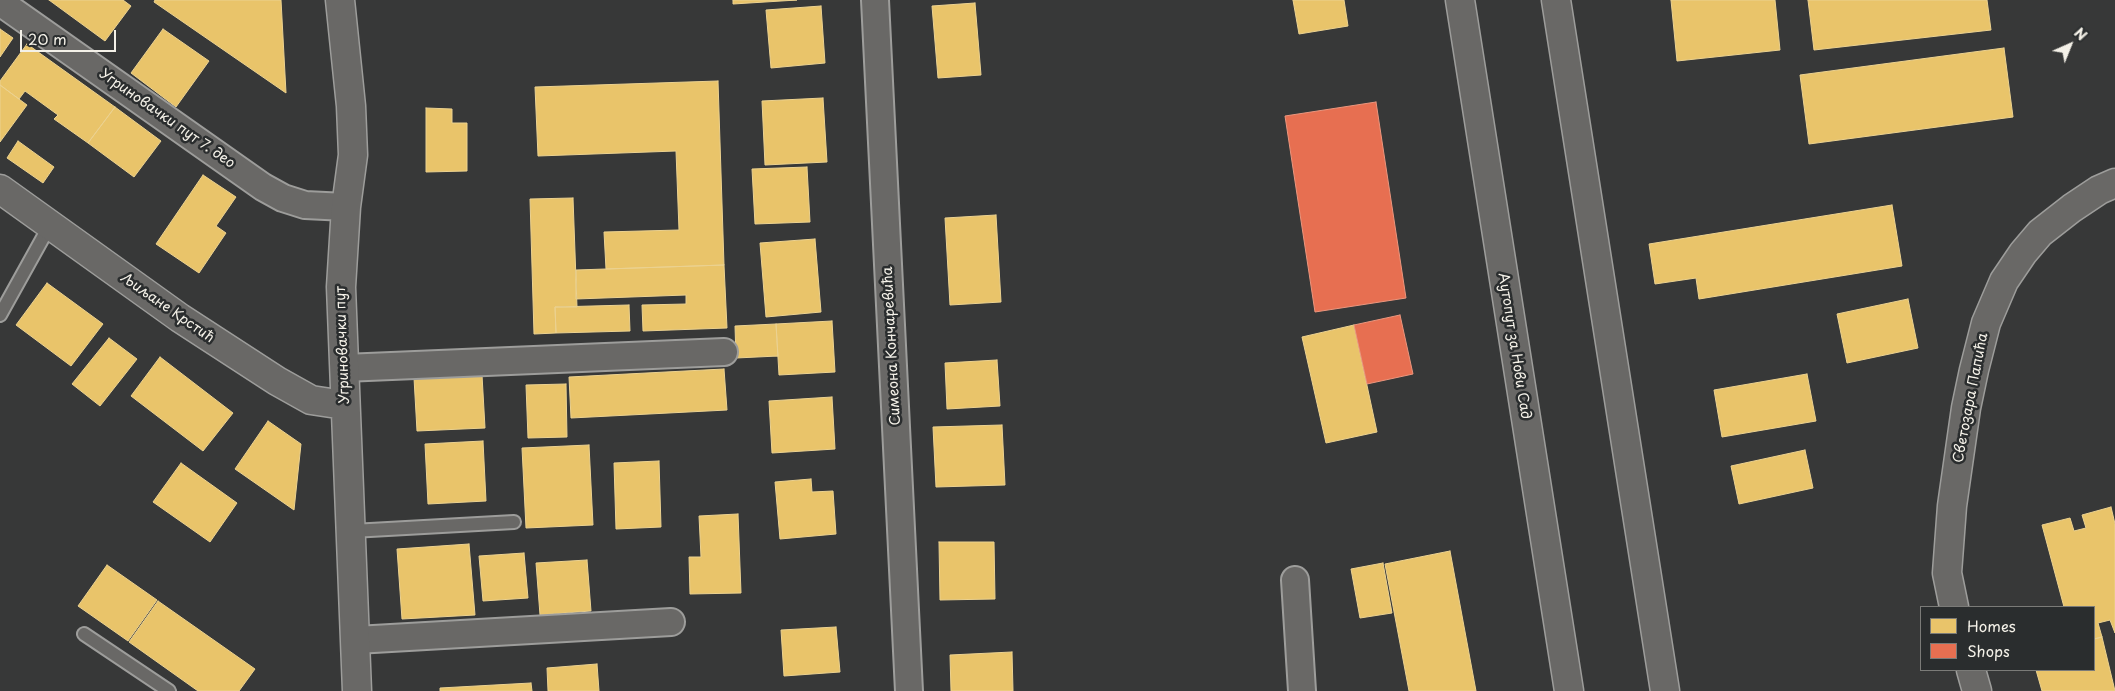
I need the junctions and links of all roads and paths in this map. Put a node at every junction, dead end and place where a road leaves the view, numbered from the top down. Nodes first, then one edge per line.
1 (340, 0) edge
2 (875, 0) edge
3 (1460, 0) edge
4 (1556, 0) edge
5 (0, 2) edge
6 (2115, 183) edge
7 (0, 189) edge
8 (346, 207) junction
9 (50, 226) junction
10 (0, 314) edge
11 (724, 352) dead end
12 (344, 368) junction
13 (344, 405) junction
14 (514, 522) dead end
15 (352, 531) junction
16 (1295, 580) dead end
17 (1954, 606) edge
18 (671, 622) dead end
19 (84, 634) dead end
20 (356, 640) junction
21 (1971, 671) edge
22 (169, 691) edge
23 (357, 691) edge
24 (909, 691) edge
25 (1302, 691) edge
26 (1569, 691) edge
27 (1665, 691) edge
28 (1977, 691) edge

1 - 8 street, Угриновачки пут
2 - 24 street, Симеона Кончаревића
3 - 26 street, Аутопут за Нови Сад
4 - 27 street
5 - 8 street, Угриновачки пут 7. део
6 - 17 street, Светозара Папића
7 - 9 street, Љиљане Крстић
8 - 12 street, Угриновачки пут
9 - 10 lane
9 - 13 street, Љиљане Крстић
11 - 12 street
12 - 13 street, Угриновачки пут
13 - 15 street, Угриновачки пут
14 - 15 lane
15 - 20 street, Угриновачки пут
16 - 25 street
18 - 20 street
19 - 22 lane
20 - 23 street, Угриновачки пут
21 - 28 street

